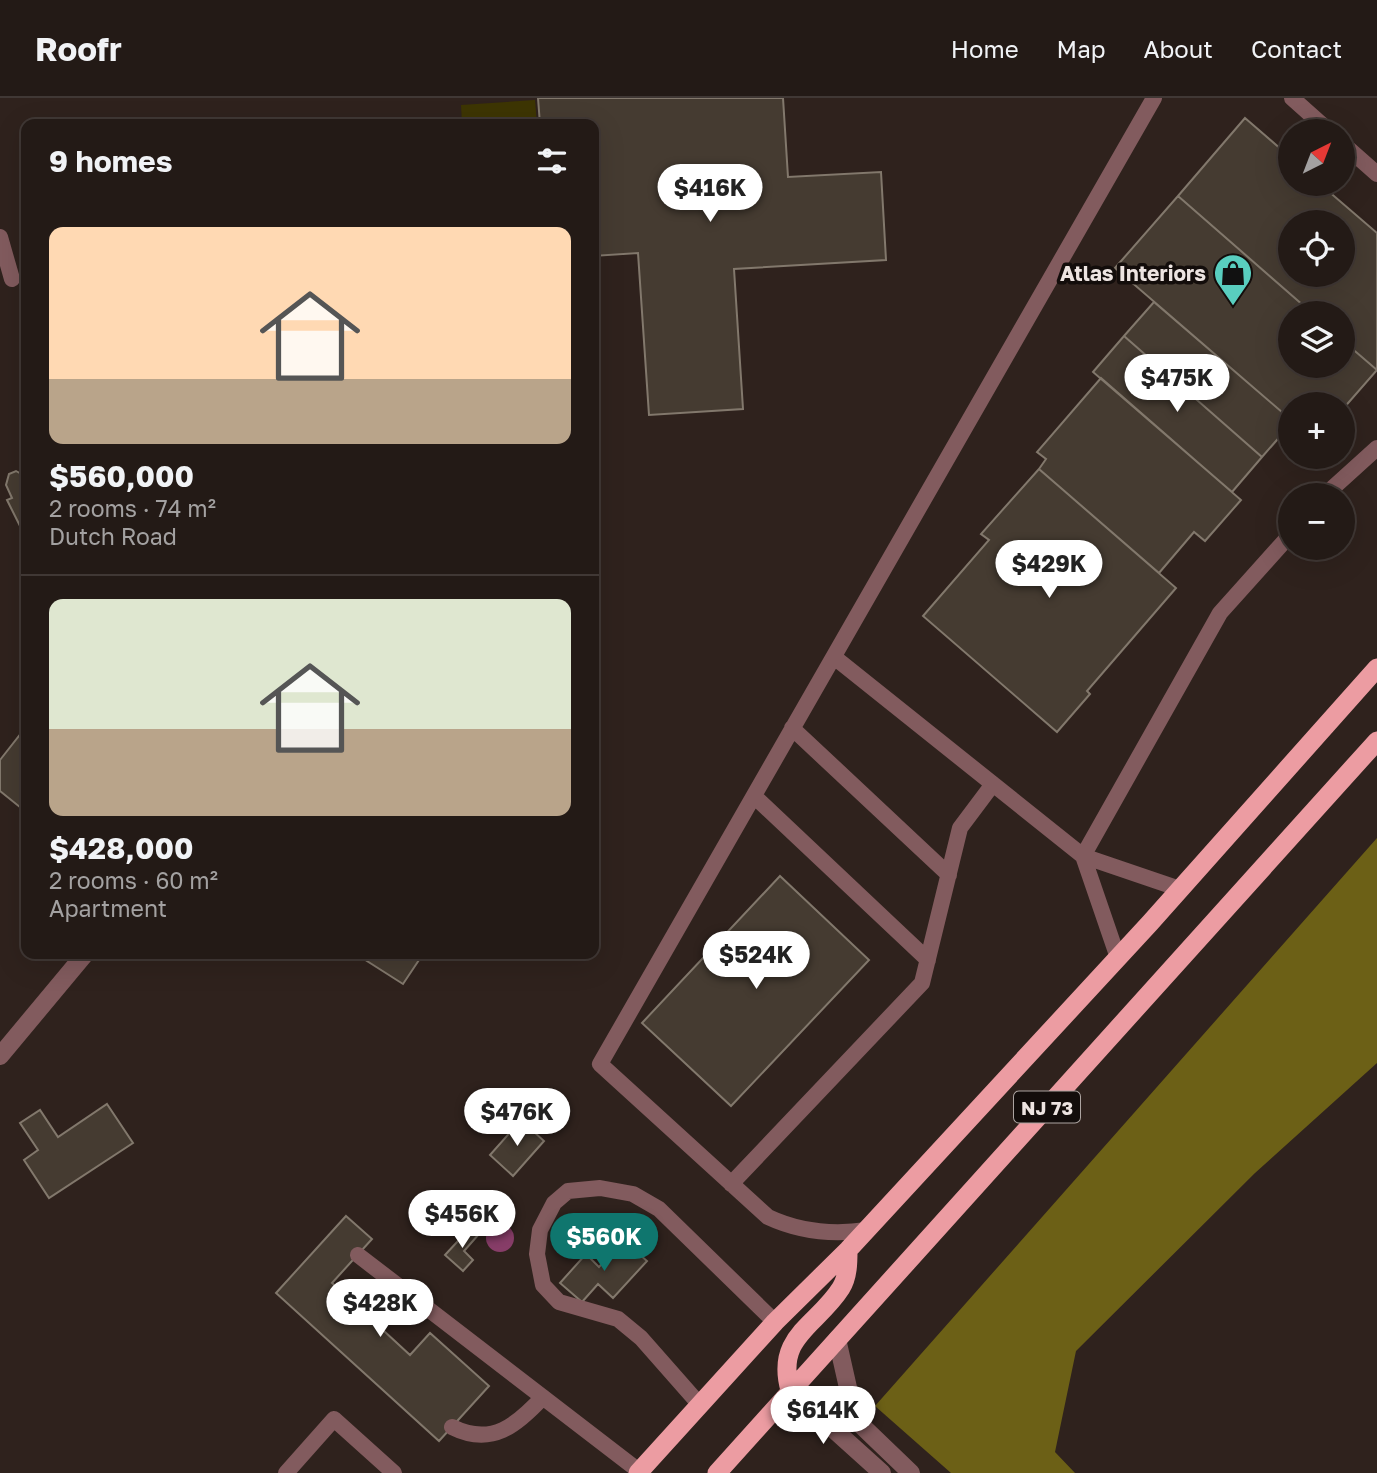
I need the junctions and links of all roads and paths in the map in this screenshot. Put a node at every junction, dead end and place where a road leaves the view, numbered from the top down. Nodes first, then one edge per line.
1 (1154, 98) edge
2 (1292, 98) edge
3 (1316, 119) edge
4 (1355, 155) edge
5 (1377, 174) edge
6 (0, 237) edge
7 (12, 279) dead end
8 (1377, 448) edge
9 (1338, 483) edge
10 (1278, 548) edge
11 (834, 657) junction
12 (1377, 668) edge
13 (792, 728) junction
14 (1377, 741) edge
15 (993, 784) junction
16 (754, 796) junction
17 (1083, 856) junction
18 (949, 875) junction
19 (1180, 889) junction
20 (1118, 958) junction
21 (81, 959) edge
22 (928, 960) junction
23 (0, 1056) edge
24 (731, 1184) junction
25 (867, 1230) junction
26 (848, 1250) junction
27 (358, 1255) dead end
28 (775, 1322) junction
29 (837, 1339) junction
30 (790, 1390) junction
31 (543, 1397) junction
32 (700, 1405) junction
33 (452, 1427) dead end
34 (389, 1471) edge
35 (638, 1472) edge
36 (286, 1473) edge
37 (717, 1473) edge
38 (882, 1473) edge
39 (911, 1473) edge

1 - 11 lane
2 - 3 lane
4 - 5 lane
6 - 7 lane
8 - 9 lane
10 - 17 lane
11 - 13 lane
11 - 15 lane
12 - 19 highway, NJ 73
13 - 16 lane
13 - 18 lane
14 - 29 highway, NJ 73
15 - 17 lane
15 - 18 lane
16 - 22 lane
16 - 24 lane
17 - 19 lane
17 - 20 lane
18 - 22 lane
19 - 20 highway, NJ 73
20 - 25 highway, NJ 73
21 - 23 street
22 - 24 lane
24 - 25 lane
25 - 26 highway, NJ 73
26 - 28 highway, NJ 73
26 - 30 highway
27 - 31 lane
28 - 32 highway, NJ 73
28 - 32 lane
29 - 30 highway, NJ 73
29 - 39 street
30 - 37 highway, NJ 73
30 - 38 street
31 - 33 lane
31 - 35 lane
32 - 35 highway, NJ 73
34 - 36 lane

